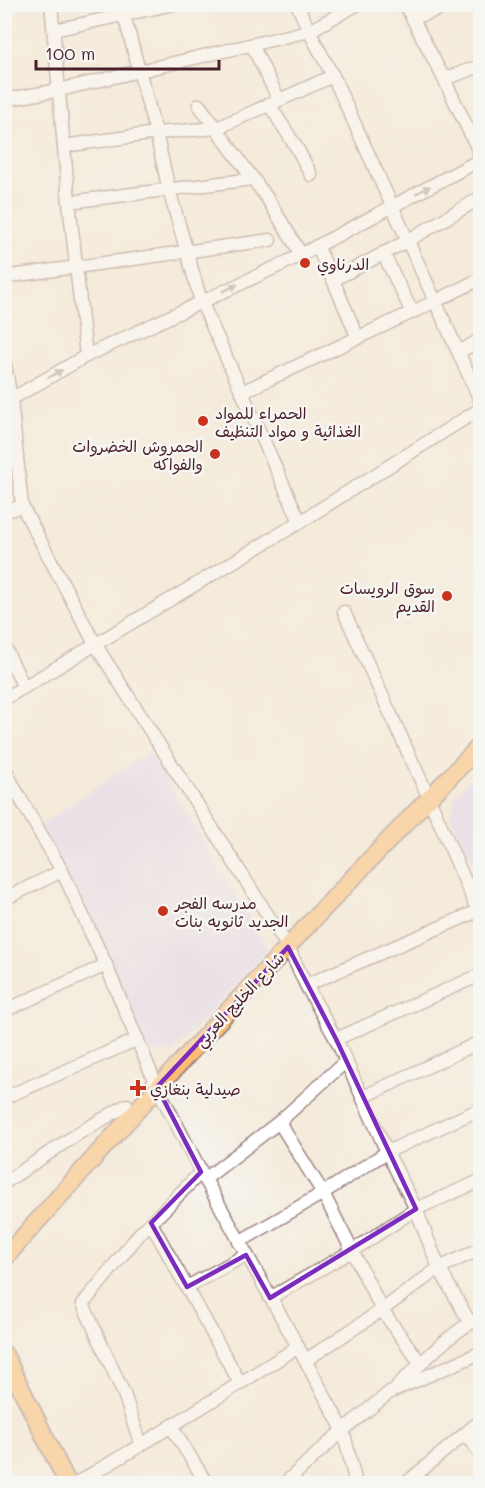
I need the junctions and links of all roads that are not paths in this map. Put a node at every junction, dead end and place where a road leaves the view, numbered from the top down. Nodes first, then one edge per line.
1 (51, 4) edge
2 (174, 4) edge
3 (297, 4) edge
4 (358, 4) edge
5 (405, 4) edge
6 (457, 4) edge
7 (122, 10) edge
8 (412, 18) junction
9 (54, 30) junction
10 (309, 31) junction
11 (252, 45) junction
12 (480, 66) edge
13 (139, 71) junction
14 (333, 76) junction
15 (444, 79) junction
16 (59, 90) junction
17 (4, 100) edge
18 (274, 102) junction
19 (199, 105) dead end
20 (217, 128) junction
21 (156, 133) junction
22 (64, 146) junction
23 (480, 154) edge
24 (480, 160) edge
25 (311, 175) dead end
26 (253, 179) junction
27 (169, 190) junction
28 (480, 198) edge
29 (69, 202) junction
30 (393, 206) junction
31 (270, 240) dead end
32 (408, 240) junction
33 (317, 246) junction
34 (187, 251) junction
35 (301, 254) junction
36 (383, 254) junction
37 (77, 266) junction
38 (4, 277) edge
39 (480, 279) edge
40 (333, 280) junction
41 (201, 301) junction
42 (436, 301) junction
43 (412, 312) junction
44 (357, 338) junction
45 (480, 340) edge
46 (459, 352) junction
47 (86, 356) junction
48 (4, 359) edge
49 (242, 392) junction
50 (480, 400) edge
51 (8, 401) edge
52 (480, 409) edge
53 (22, 506) junction
54 (4, 512) edge
55 (300, 522) junction
56 (344, 612) dead end
57 (95, 644) junction
58 (4, 646) edge
59 (24, 687) junction
60 (4, 699) edge
61 (480, 746) edge
62 (4, 766) edge
63 (10, 792) edge
64 (429, 798) junction
65 (62, 871) junction
66 (475, 888) edge
67 (4, 899) edge
68 (479, 914) edge
69 (288, 947) junction
70 (106, 965) junction
71 (480, 975) edge
72 (306, 985) junction
73 (5, 1008) edge
74 (138, 1039) junction
75 (336, 1039) junction
76 (480, 1042) edge
77 (346, 1061) junction
78 (157, 1087) junction
79 (363, 1097) junction
80 (4, 1098) edge
81 (127, 1105) dead end
82 (480, 1109) edge
83 (279, 1122) junction
84 (387, 1152) junction
85 (203, 1176) junction
86 (480, 1181) edge
87 (4, 1183) edge
88 (322, 1193) junction
89 (416, 1209) junction
90 (151, 1223) junction
91 (239, 1242) junction
92 (480, 1249) edge
93 (352, 1251) junction
94 (7, 1254) edge
95 (246, 1255) junction
96 (439, 1268) junction
97 (187, 1287) junction
98 (270, 1298) junction
99 (382, 1310) junction
100 (475, 1320) edge
101 (298, 1347) junction
102 (480, 1353) edge
103 (4, 1354) edge
104 (306, 1360) junction
105 (421, 1364) junction
106 (240, 1383) junction
107 (390, 1392) junction
108 (480, 1421) edge
109 (171, 1426) junction
110 (343, 1430) junction
111 (465, 1434) junction
112 (141, 1445) junction
113 (480, 1454) edge
114 (204, 1482) edge
115 (68, 1484) edge
116 (75, 1484) edge
117 (284, 1484) edge
118 (356, 1484) edge
119 (405, 1484) edge

1 - 9 street
2 - 7 street
3 - 10 street
4 - 10 street
5 - 8 street
6 - 8 street
7 - 9 street
7 - 13 street
8 - 15 street
9 - 16 street
10 - 11 street
10 - 14 street
11 - 13 street
11 - 18 street
12 - 15 street
13 - 16 street
13 - 21 street
14 - 18 street
14 - 30 street
15 - 23 street
16 - 17 street
16 - 22 street
18 - 20 street
18 - 25 street
19 - 20 street
20 - 21 street
20 - 26 street
21 - 22 street
21 - 27 street
22 - 29 street
30 -> 24 street
26 - 27 street
26 - 35 street
27 - 29 street
27 - 34 street
28 - 32 street
29 - 37 street
30 - 32 street
30 - 33 street
31 - 34 street
32 - 36 street
32 - 42 street
33 - 35 street
33 - 40 street
34 - 37 street
34 - 41 street
41 -> 35 street
36 - 40 street
36 - 43 street
37 - 38 street
37 - 47 street
39 - 42 street
40 - 44 street
41 - 47 street
41 - 49 street
42 - 43 street
42 - 46 street
43 - 44 street
44 - 49 street
45 - 46 street
46 - 50 street
51 -> 47 street
48 - 51 street
49 - 55 street
51 - 53 street
52 - 55 street
53 - 54 street
53 - 57 street
55 - 57 street
56 - 64 street
57 - 59 street
57 - 69 street
58 - 59 street
59 - 60 street
61 - 64 main road, شارع الخليج العربي
62 - 63 street
63 - 65 street
64 - 66 street
64 - 69 main road, شارع الخليج العربي
65 - 67 street
65 - 70 street
66 - 68 street
68 - 72 street
69 - 72 street
69 - 78 main road, شارع الخليج العربي
70 - 73 street
70 - 74 street
71 - 75 street
72 - 75 street
74 - 78 street
74 - 80 street
75 - 77 street
76 - 79 street
77 - 79 street
77 - 83 street
78 - 85 street
78 - 94 main road, شارع الخليج العربي
79 - 84 street
81 - 87 street
82 - 84 street
83 - 85 street
83 - 88 street
84 - 88 street
84 - 89 street
85 - 90 street
85 - 91 street
86 - 89 street
88 - 91 street
88 - 93 street
89 - 93 street
89 - 96 street
90 - 97 street
90 - 112 street
91 - 95 street
92 - 96 street
93 - 98 street
93 - 99 street
95 - 97 street
95 - 98 street
96 - 99 street
96 - 100 street
97 - 106 street
98 - 101 street
99 - 104 street
99 - 105 street
100 - 105 street
101 - 104 street
101 - 106 street
102 - 107 street
103 - 115 main road
104 - 110 street
105 - 107 street
106 - 109 street
107 - 110 street
108 - 111 street
109 - 112 street
109 - 114 street
110 - 117 street
110 - 118 street
111 - 113 street
111 - 119 street
112 - 116 street

